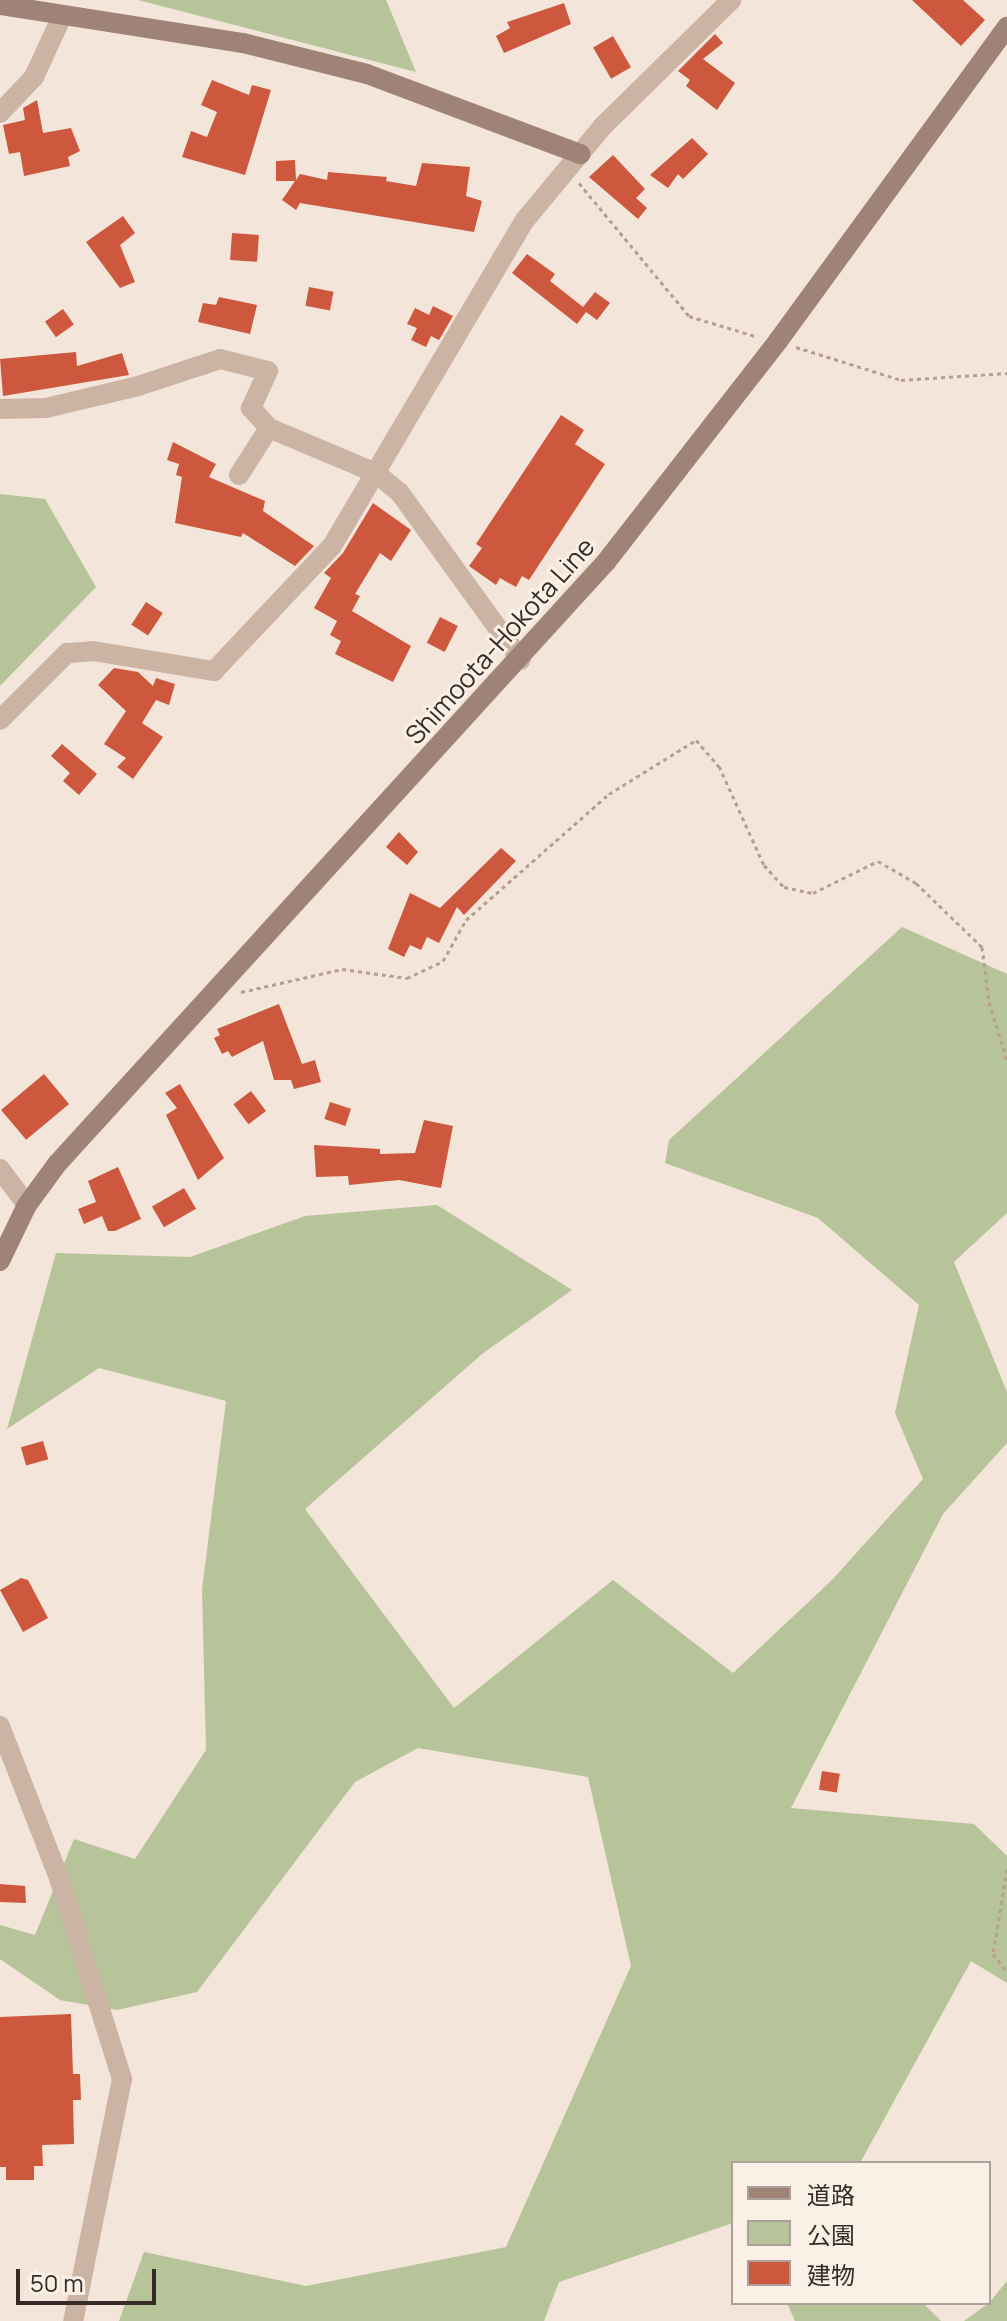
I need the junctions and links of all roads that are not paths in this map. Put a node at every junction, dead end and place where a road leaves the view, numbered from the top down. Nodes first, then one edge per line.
1 (731, 0) edge
2 (10, 4) edge
3 (62, 16) junction
4 (1007, 27) edge
5 (0, 113) edge
6 (574, 161) junction
7 (0, 409) edge
8 (269, 428) junction
9 (376, 473) junction
10 (239, 475) dead end
11 (521, 660) junction
12 (0, 720) edge
13 (0, 1169) edge
14 (27, 1205) junction
15 (0, 1261) edge
16 (0, 1726) edge
17 (73, 2321) edge

1 - 6 street
2 - 3 main road
3 - 5 street
3 - 6 main road
4 - 11 main road, Shimoota-Hokota Line
6 - 9 street
7 - 8 street
8 - 9 street
8 - 10 street
9 - 11 street
9 - 12 street
11 - 14 main road, Shimoota-Hokota Line
13 - 14 street
14 - 15 main road, Shimoota-Hokota Line
16 - 17 street

